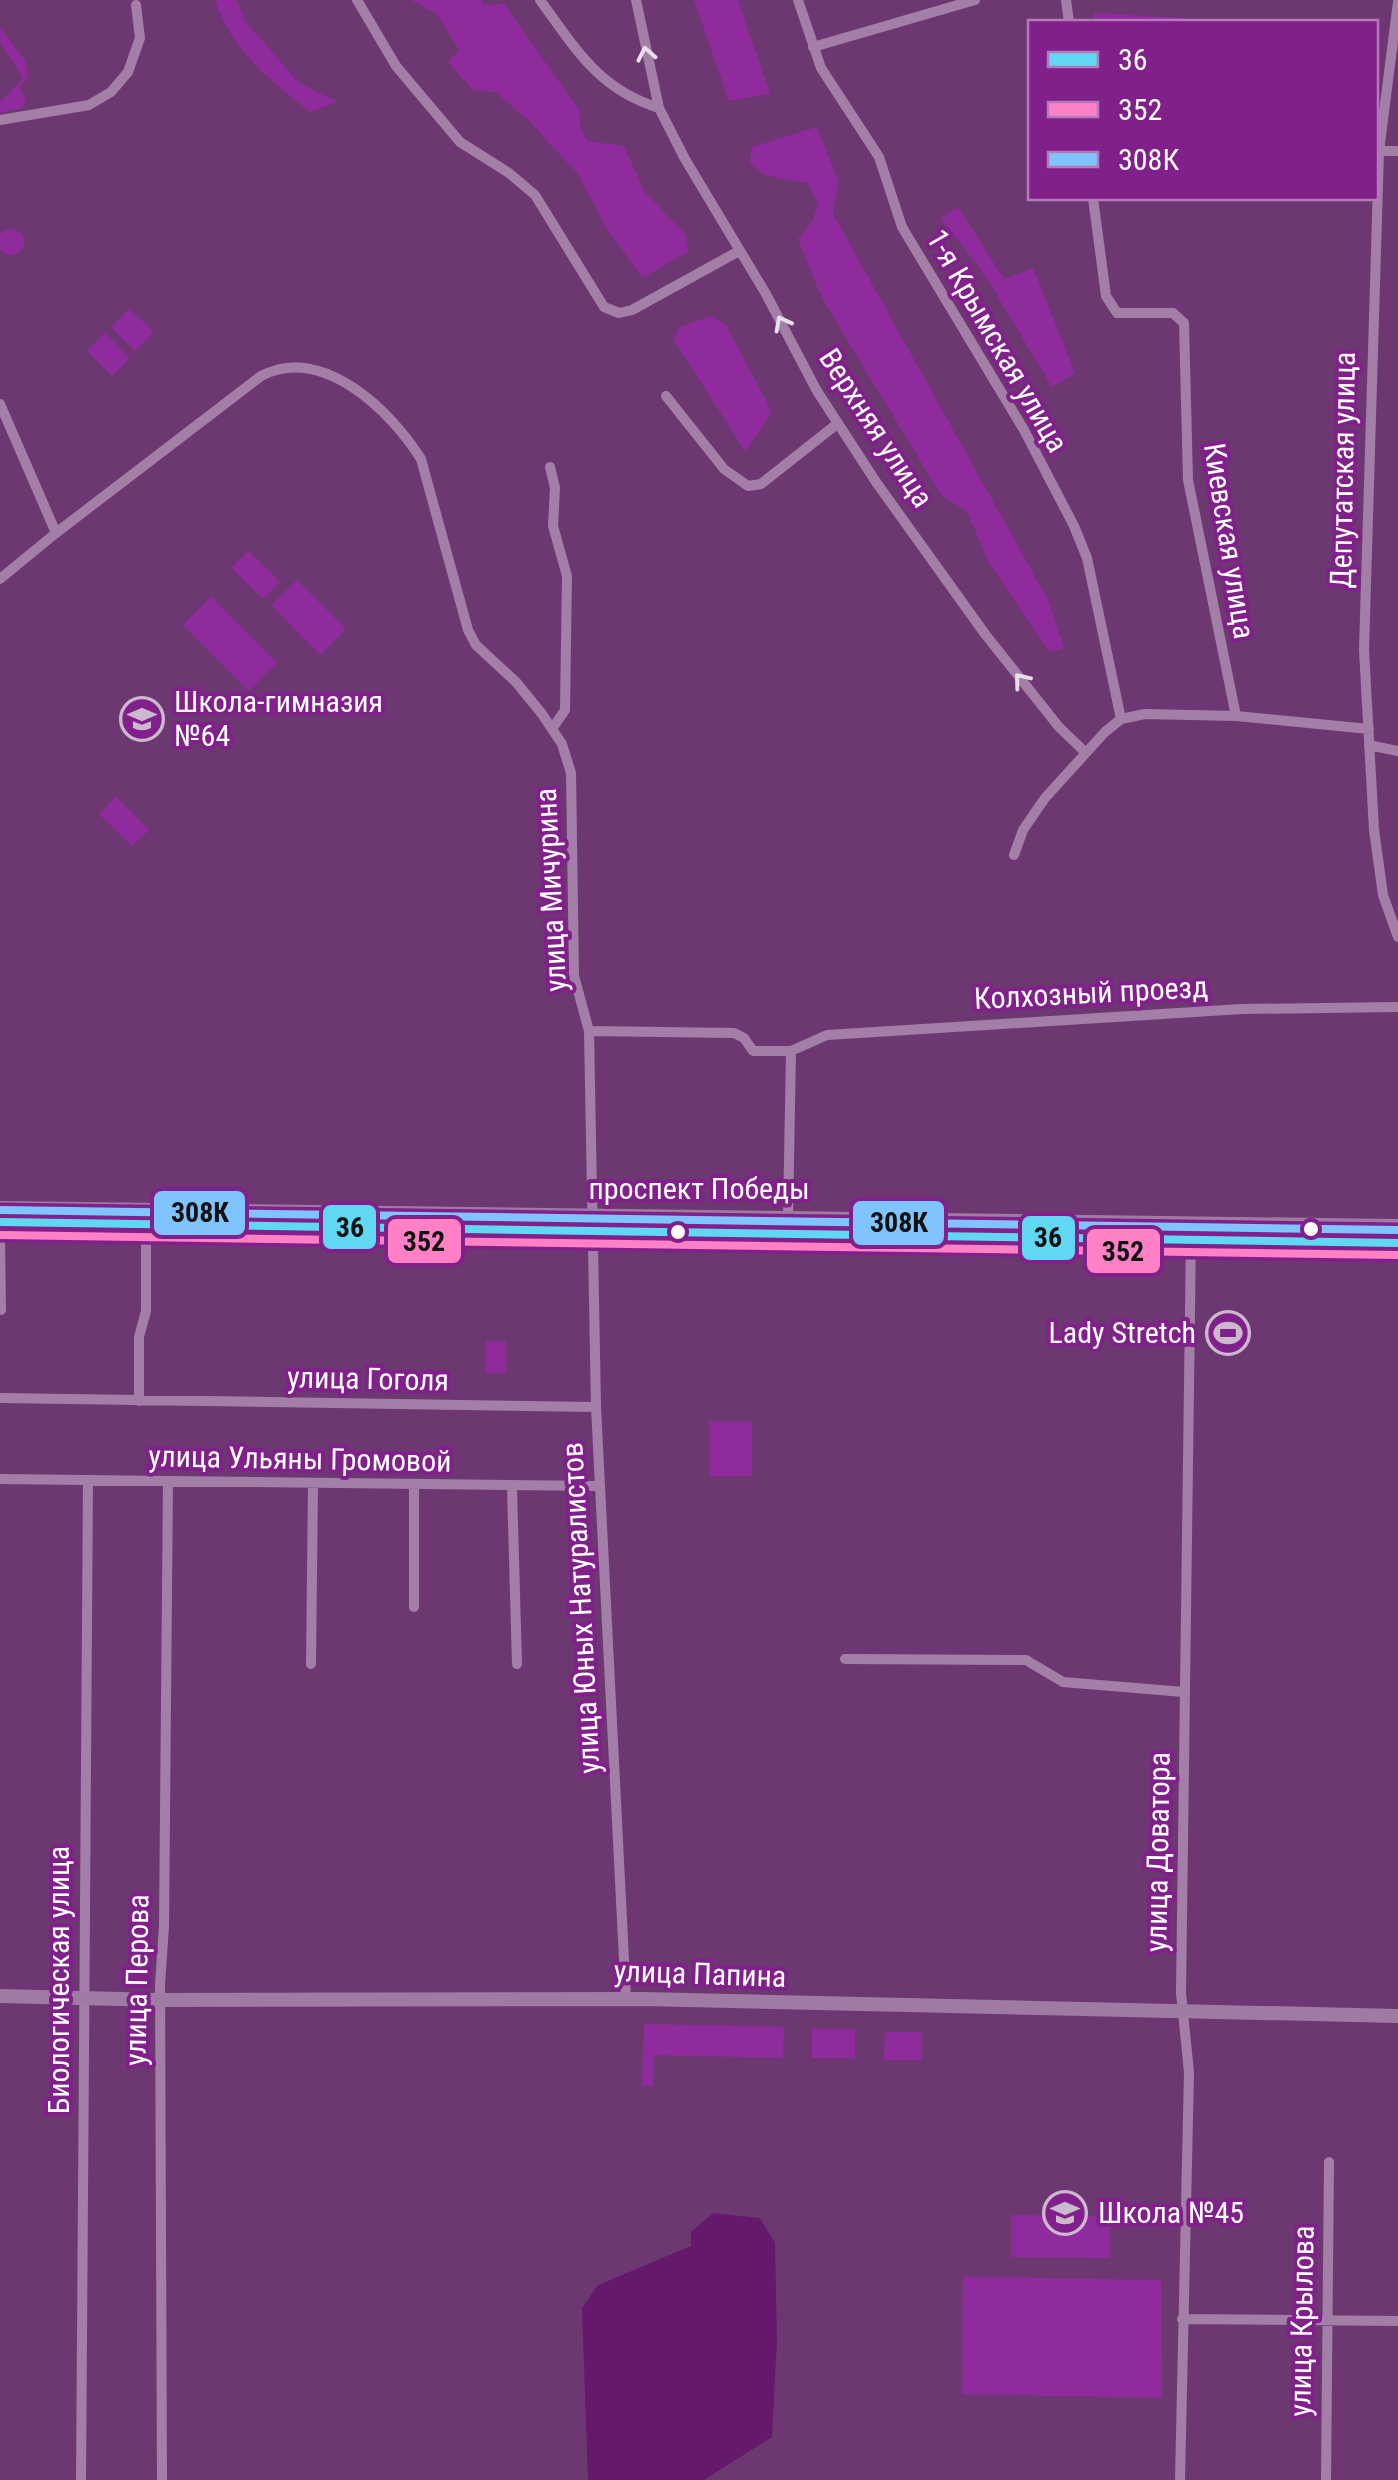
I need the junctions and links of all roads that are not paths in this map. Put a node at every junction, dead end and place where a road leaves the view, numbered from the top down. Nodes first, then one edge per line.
1 (356, 0) edge
2 (540, 0) edge
3 (636, 0) edge
4 (798, 0) edge
5 (975, 0) edge
6 (1398, 2) edge
7 (136, 5) dead end
8 (814, 47) junction
9 (660, 108) junction
10 (0, 120) edge
11 (1379, 151) junction
12 (1398, 151) edge
13 (1378, 183) edge
14 (1093, 200) edge
15 (1377, 200) edge
16 (739, 251) junction
17 (666, 396) dead end
18 (0, 404) edge
19 (837, 424) junction
20 (550, 467) dead end
21 (56, 533) junction
22 (0, 579) edge
23 (1236, 716) junction
24 (1120, 719) junction
25 (1368, 729) junction
26 (552, 730) junction
27 (1370, 745) junction
28 (1398, 751) edge
29 (1086, 752) junction
30 (1014, 855) dead end
31 (1398, 937) edge
32 (1398, 1006) edge
33 (589, 1031) junction
34 (790, 1052) junction
35 (0, 1208) edge
36 (788, 1216) junction
37 (0, 1222) edge
38 (591, 1223) junction
39 (1191, 1223) junction
40 (146, 1224) junction
41 (1398, 1226) edge
42 (0, 1236) edge
43 (1190, 1240) junction
44 (1398, 1243) edge
45 (1, 1310) edge
46 (0, 1398) edge
47 (139, 1401) junction
48 (596, 1407) junction
49 (0, 1479) edge
50 (88, 1480) junction
51 (168, 1482) junction
52 (313, 1483) junction
53 (414, 1484) junction
54 (600, 1486) junction
55 (512, 1488) junction
56 (414, 1606) dead end
57 (844, 1659) dead end
58 (311, 1664) dead end
59 (517, 1664) dead end
60 (1184, 1692) junction
61 (0, 1996) edge
62 (83, 1998) junction
63 (626, 1999) junction
64 (160, 2000) junction
65 (1182, 2010) junction
66 (1398, 2016) edge
67 (1329, 2162) dead end
68 (1182, 2319) junction
69 (1326, 2320) junction
70 (1398, 2321) edge
71 (82, 2480) edge
72 (162, 2480) edge
73 (1180, 2480) edge
74 (1326, 2480) edge

1 - 16 street
2 - 9 street
9 -> 3 street, Верхняя улица
4 - 8 street, 1-я Крымская улица
5 - 8 street
6 - 11 street, Депутатская улица
7 - 10 street
8 - 24 street, 1-я Крымская улица
9 - 16 street, Верхняя улица
11 - 12 street
11 - 13 street, Депутатская улица
14 - 23 street, Киевская улица
15 - 25 street, Депутатская улица
19 -> 16 street, Верхняя улица
17 - 19 street
18 - 21 street
29 -> 19 street, Верхняя улица
20 - 26 street
21 - 22 street, улица Мичурина
21 - 26 street, улица Мичурина
23 - 24 street
23 - 25 street
24 - 29 street
25 - 27 street, Депутатская улица
26 - 33 street, улица Мичурина
27 - 28 street
27 - 31 street, Депутатская улица
29 - 30 street
32 - 34 street, Колхозный проезд
33 - 34 street
33 - 38 street, улица Мичурина
34 - 36 street
35 - 38 main road, проспект Победы
36 - 38 main road, проспект Победы
36 - 39 main road, проспект Победы
37 - 40 main road, проспект Победы
38 - 40 main road, проспект Победы
38 - 43 main road, проспект Победы
38 - 48 street, улица Юных Натуралистов
39 - 41 main road, проспект Победы
39 - 43 street, улица Доватора
40 - 47 street
42 - 45 street
43 - 44 main road, проспект Победы
43 - 60 street, улица Доватора
46 - 47 street, улица Гоголя
47 - 48 street, улица Гоголя
48 - 54 street, улица Юных Натуралистов
49 - 50 street, улица Ульяны Громовой
50 - 51 street, улица Ульяны Громовой
50 - 62 street, Биологическая улица
51 - 52 street, улица Ульяны Громовой
51 - 64 street, улица Перова
52 - 53 street, улица Ульяны Громовой
52 - 58 street
53 - 55 street, улица Ульяны Громовой
53 - 56 street
54 - 55 street, улица Ульяны Громовой
54 - 63 street, улица Юных Натуралистов
55 - 59 street
57 - 60 street
60 - 65 street, улица Доватора
61 - 62 main road, улица Папина
62 - 64 main road, улица Папина
62 - 71 street, Биологическая улица
63 - 64 main road, улица Папина
63 - 65 main road, улица Папина
64 - 72 street, улица Перова
65 - 66 main road, улица Папина
65 - 68 street, улица Доватора
67 - 69 street, улица Крылова
68 - 69 street
68 - 73 street, улица Доватора
69 - 70 street
69 - 74 street, улица Крылова

